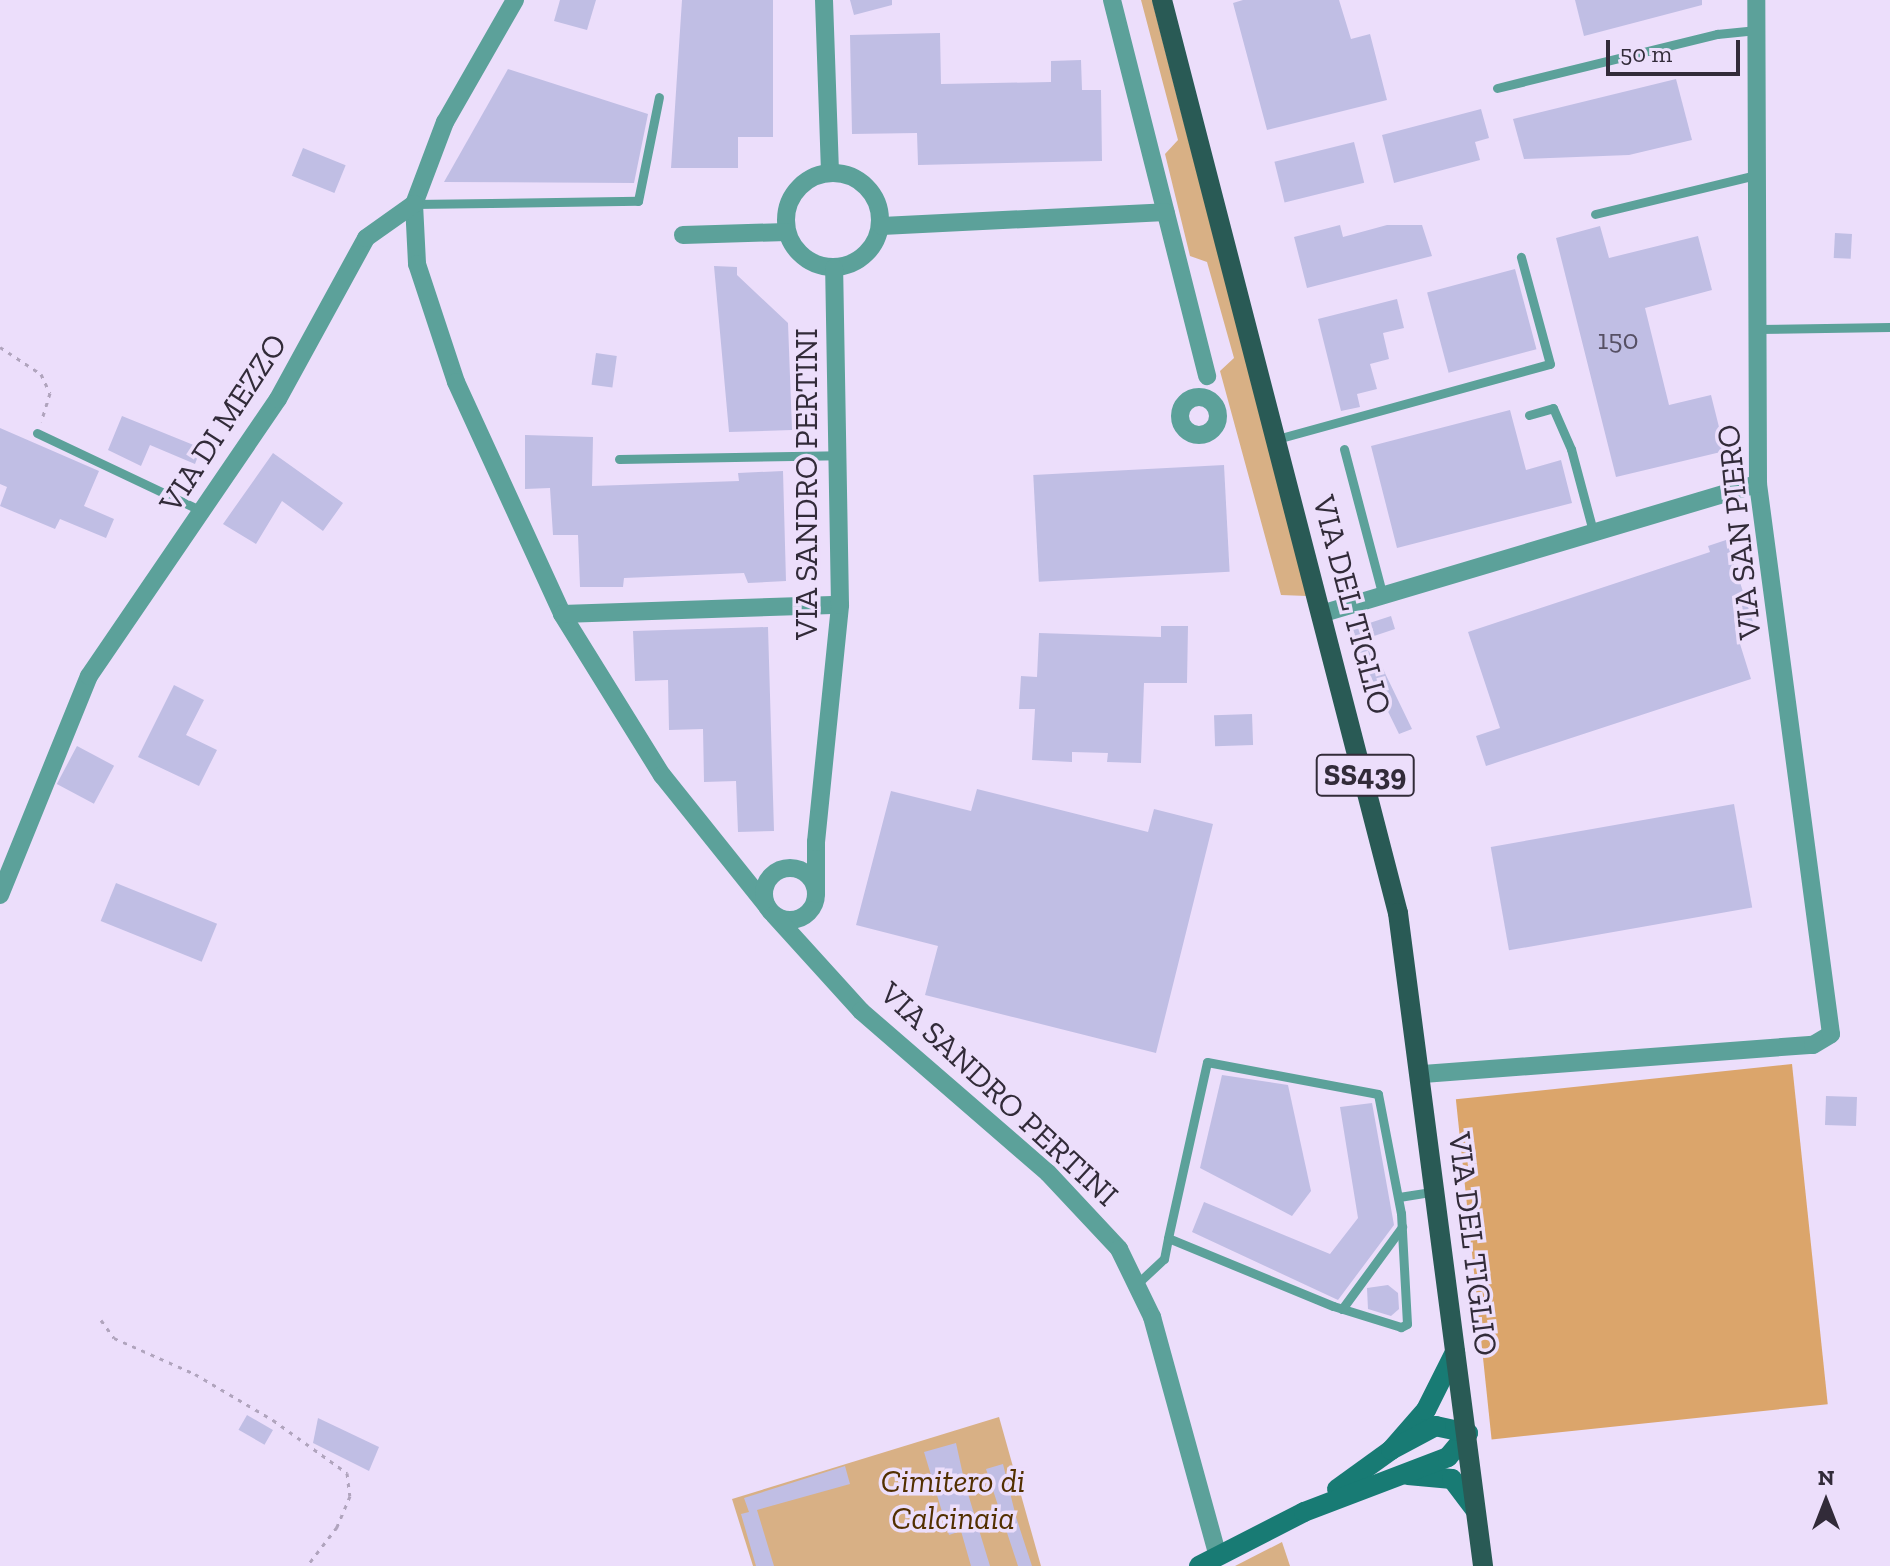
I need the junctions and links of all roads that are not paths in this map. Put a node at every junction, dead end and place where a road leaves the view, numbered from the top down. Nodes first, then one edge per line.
1 (515, 0) edge
2 (824, 0) edge
3 (1112, 0) edge
4 (1162, 0) edge
5 (1756, 0) edge
6 (1757, 30) junction
7 (1497, 88) dead end
8 (659, 97) dead end
9 (830, 173) junction
10 (1756, 175) junction
11 (414, 204) junction
12 (1166, 212) junction
13 (1595, 214) dead end
14 (882, 226) junction
15 (787, 232) junction
16 (683, 235) dead end
17 (1521, 257) dead end
18 (834, 268) junction
19 (1890, 327) edge
20 (1755, 329) junction
21 (1207, 376) junction
22 (1194, 397) junction
23 (1217, 408) junction
24 (1529, 415) dead end
25 (37, 433) road end
26 (1277, 439) junction
27 (1344, 449) dead end
28 (839, 455) junction
29 (619, 459) dead end
30 (1758, 484) junction
31 (202, 511) junction
32 (1594, 535) junction
33 (1383, 597) junction
34 (840, 605) junction
35 (1324, 613) junction
36 (562, 614) junction
37 (816, 842) junction
38 (737, 870) junction
39 (779, 870) junction
40 (0, 895) edge
41 (814, 900) junction
42 (770, 910) junction
43 (814, 957) junction
44 (1423, 1074) junction
45 (1437, 1190) junction
46 (1399, 1197) junction
47 (1402, 1227) junction
48 (1168, 1238) junction
49 (1139, 1282) junction
50 (1342, 1309) junction
51 (1455, 1352) junction
52 (1468, 1433) junction
53 (1391, 1450) junction
54 (1392, 1476) junction
55 (1475, 1509) junction
56 (1304, 1512) junction
57 (1218, 1556) junction
58 (1199, 1566) edge
59 (1483, 1566) edge

1 - 11 street
2 - 9 street
3 - 12 street
4 - 26 main road, VIA DEL TIGLIO / SS439
5 - 6 street, VIA SAN PIERO
6 - 7 lane
6 - 10 street, VIA SAN PIERO
8 - 11 lane
9 - 14 street
9 - 15 street
10 - 13 lane
10 - 20 street, VIA SAN PIERO
11 - 31 street, VIA DI MEZZO
11 - 36 street, VIA SANDRO PERTINI
12 - 14 street
12 - 21 street
14 - 18 street
15 - 16 street
15 - 18 street
17 - 26 lane
18 - 28 street, VIA SANDRO PERTINI
19 - 20 lane
20 - 30 street, VIA SAN PIERO
21 - 22 street
21 - 23 street
22 - 23 street
22 - 23 street
24 - 32 lane
25 - 31 lane
26 - 35 main road, VIA DEL TIGLIO / SS439
27 - 33 lane
28 - 29 lane
28 - 34 street, VIA SANDRO PERTINI
30 - 32 street
30 - 44 street, VIA SAN PIERO
31 - 40 street, VIA DI MEZZO
32 - 33 street
33 - 35 street
34 - 36 street
34 - 37 street, VIA SANDRO PERTINI
35 - 44 main road, VIA DEL TIGLIO / SS439
36 - 38 street, VIA SANDRO PERTINI
37 - 39 street
37 - 41 street, VIA SANDRO PERTINI
38 - 39 street
38 - 42 street, VIA SANDRO PERTINI
39 - 41 street
39 - 42 street
41 - 42 street
41 - 43 street, VIA SANDRO PERTINI
42 - 43 street, VIA SANDRO PERTINI
43 - 49 street, VIA SANDRO PERTINI
44 - 45 main road, VIA DEL TIGLIO / SS439
45 - 46 lane
45 - 51 main road, VIA DEL TIGLIO / SS439
46 - 47 lane
46 - 48 lane
47 - 50 lane
47 - 50 lane
48 - 49 lane
48 - 50 lane
49 - 57 street, VIA SANDRO PERTINI
51 - 52 main road, VIA DEL TIGLIO / SS439
51 - 53 street
52 - 53 street
52 - 54 street
52 - 55 main road, VIA DEL TIGLIO / SS439
53 - 56 street
54 - 55 street
54 - 56 street
55 - 59 main road, VIA DEL TIGLIO / SS439
56 - 57 street
57 - 58 street

